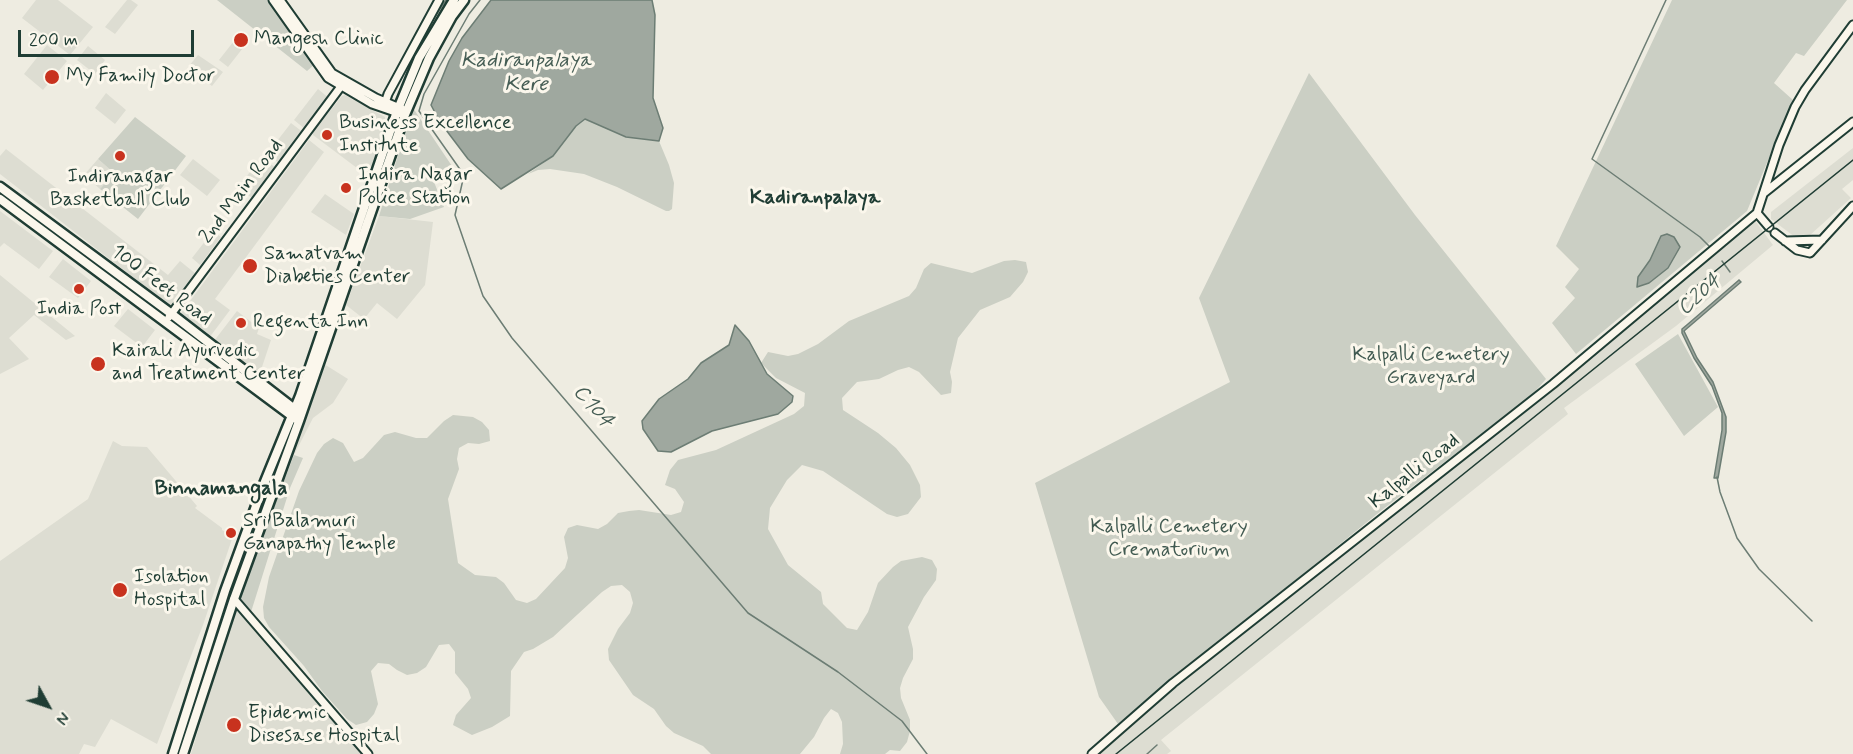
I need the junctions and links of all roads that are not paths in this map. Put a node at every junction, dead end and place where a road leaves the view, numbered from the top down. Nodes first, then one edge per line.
1 (273, 0) edge
2 (280, 0) edge
3 (439, 0) edge
4 (454, 0) edge
5 (464, 0) edge
6 (1853, 25) edge
7 (343, 84) junction
8 (385, 104) junction
9 (401, 111) junction
10 (1853, 122) edge
11 (0, 187) edge
12 (1762, 194) junction
13 (0, 199) edge
14 (1853, 206) edge
15 (1757, 213) junction
16 (1769, 227) dead end
17 (1775, 233) dead end
18 (1822, 240) junction
19 (1784, 241) junction
20 (172, 314) junction
21 (165, 322) junction
22 (296, 415) junction
23 (234, 599) junction
24 (173, 754) edge
25 (183, 754) edge
26 (368, 754) edge
27 (1092, 754) edge

1 - 7 street
2 - 7 street
3 - 8 street
4 - 9 main road
5 - 9 main road
6 - 12 street
7 - 8 street
7 - 20 street, 2nd Main Road
8 - 9 street
9 - 22 main road
10 - 12 street
11 - 20 main road, 100 Feet Road
12 - 15 street
13 - 21 main road, 100 Feet Road
14 - 18 street
15 - 16 street
15 - 27 street, Kalpalli Road
17 - 19 street
18 - 19 street
18 - 19 street
20 - 21 street, 2nd Main Road
20 - 22 main road, 100 Feet Road
21 - 22 main road, 100 Feet Road
22 - 23 main road
22 - 24 main road
23 - 25 main road
23 - 26 street

